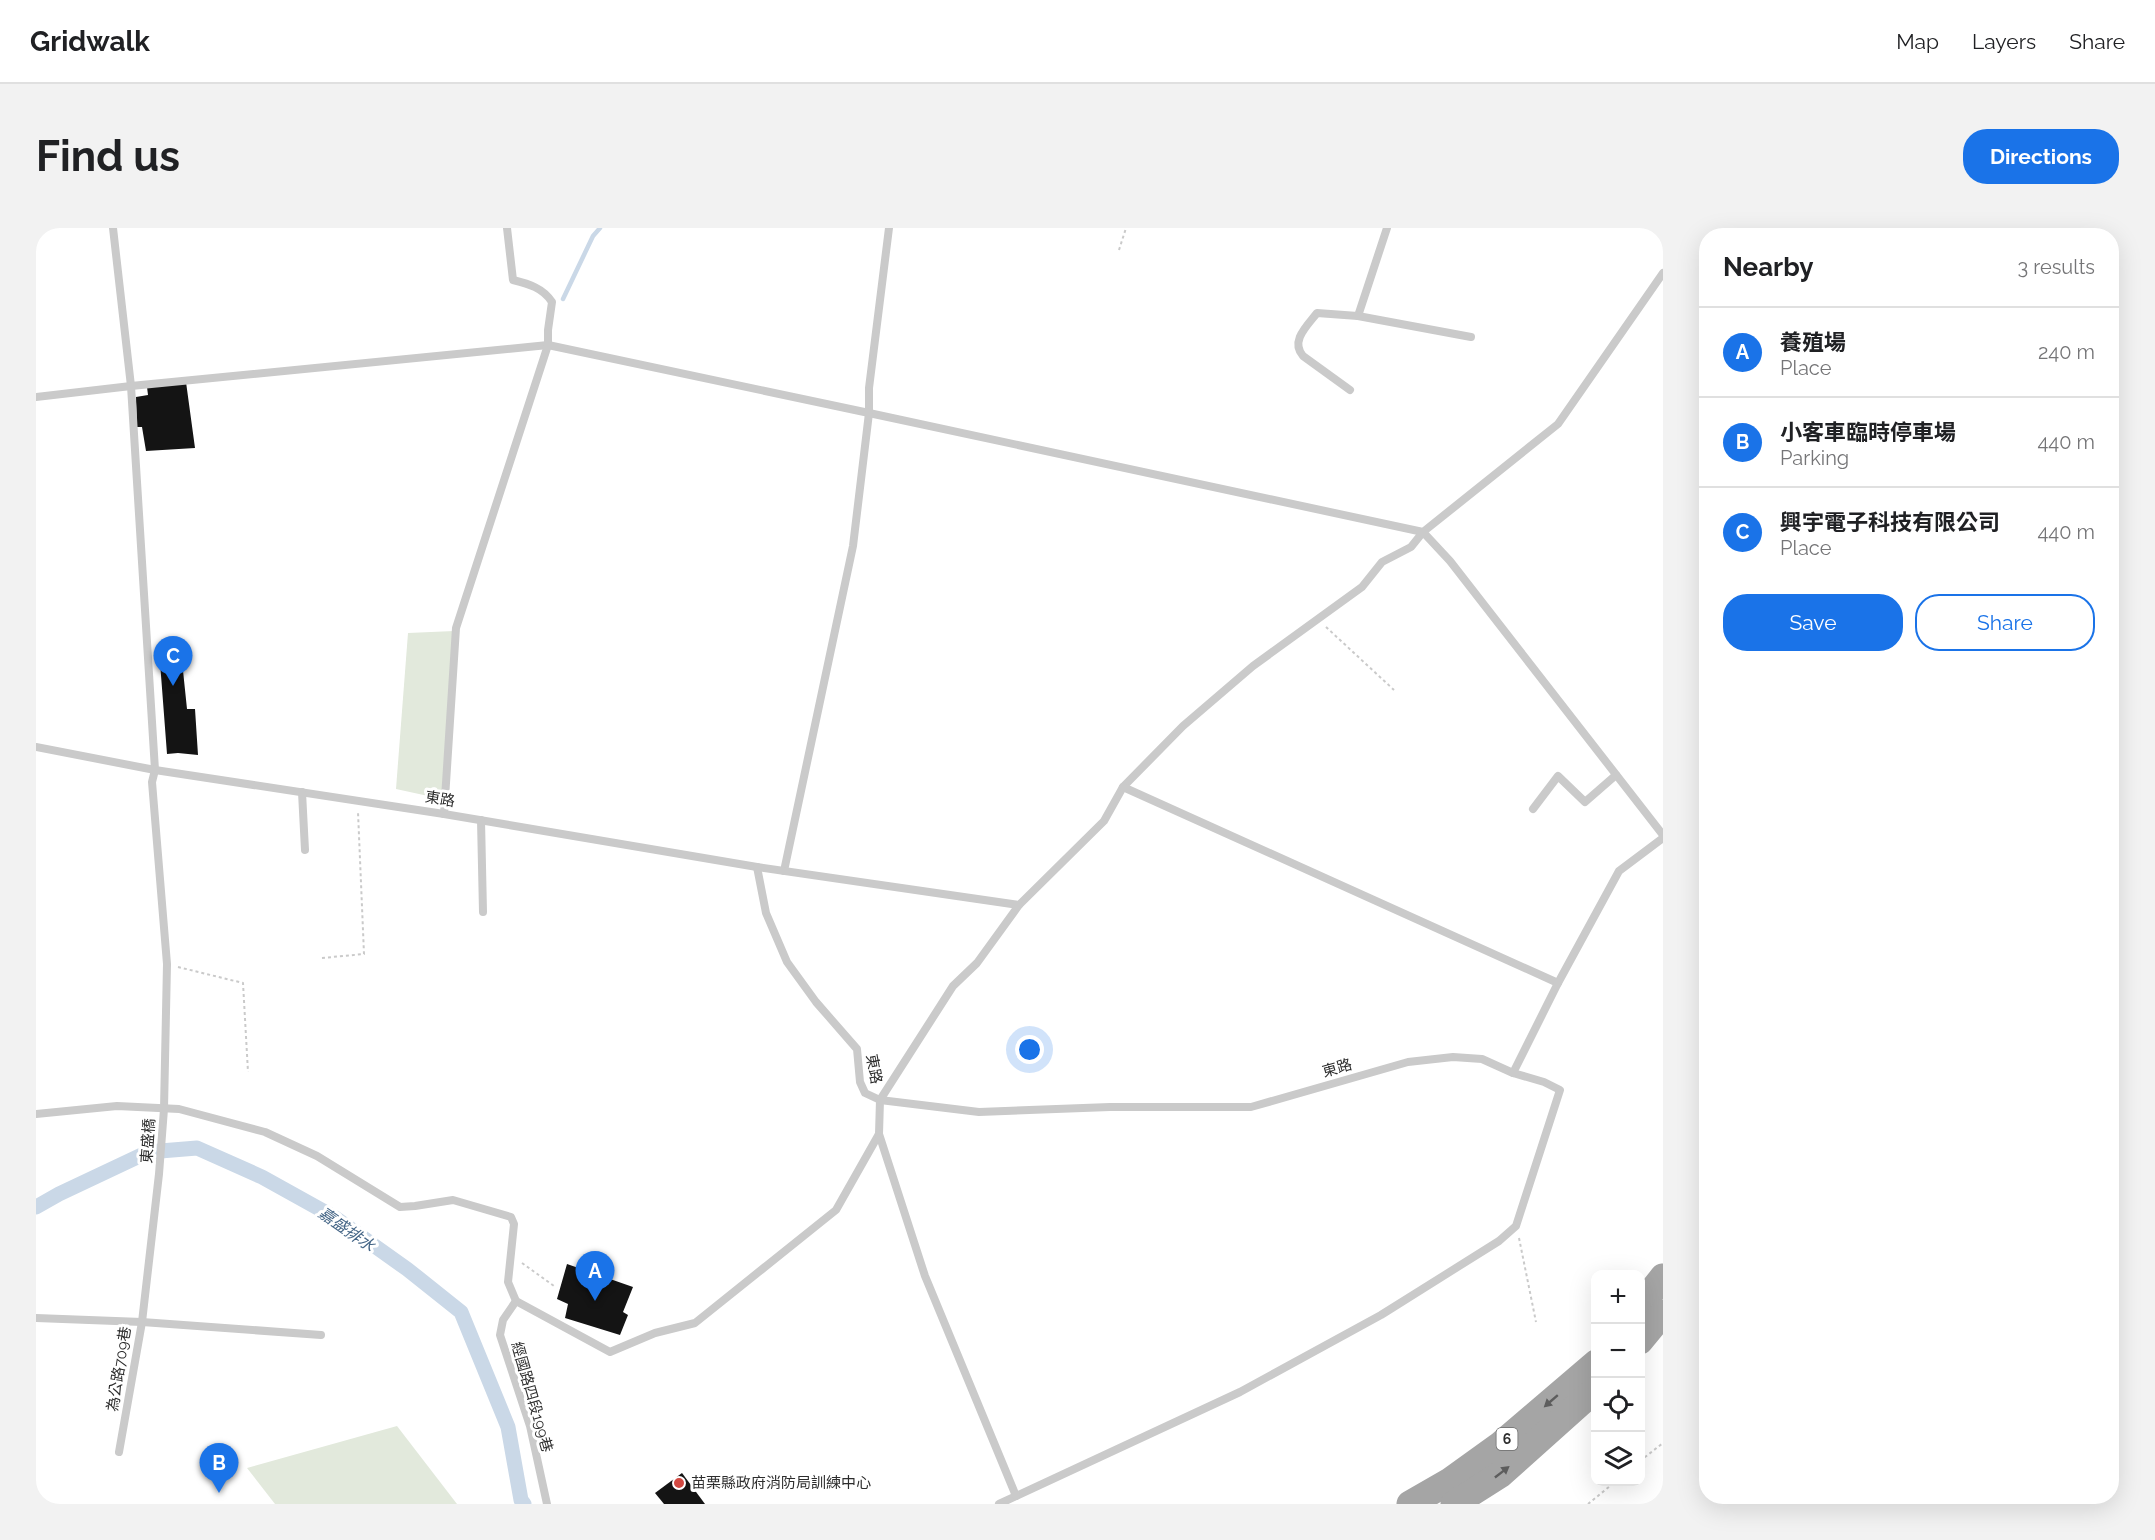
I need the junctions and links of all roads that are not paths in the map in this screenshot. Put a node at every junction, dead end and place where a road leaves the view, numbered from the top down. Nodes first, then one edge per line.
1 (113, 228) edge
2 (507, 228) edge
3 (889, 228) edge
4 (1388, 228) edge
5 (1663, 273) edge
6 (1358, 316) junction
7 (1471, 337) dead end
8 (548, 345) junction
9 (131, 386) junction
10 (1350, 390) dead end
11 (36, 397) edge
12 (869, 413) junction
13 (1423, 532) junction
14 (36, 747) edge
15 (154, 770) junction
16 (1616, 775) junction
17 (1123, 788) junction
18 (302, 792) junction
19 (1533, 809) dead end
20 (444, 813) junction
21 (481, 820) junction
22 (1663, 837) edge
23 (305, 850) dead end
24 (757, 867) junction
25 (784, 871) junction
26 (1019, 905) junction
27 (483, 912) dead end
28 (1558, 983) junction
29 (1513, 1073) junction
30 (880, 1100) junction
31 (164, 1109) junction
32 (36, 1114) edge
33 (879, 1134) junction
34 (1663, 1277) edge
35 (516, 1301) junction
36 (1645, 1301) edge
37 (1663, 1313) edge
38 (36, 1318) edge
39 (142, 1322) junction
40 (321, 1335) dead end
41 (1645, 1336) edge
42 (1591, 1367) edge
43 (1591, 1393) edge
44 (119, 1452) dead end
45 (1016, 1496) junction
46 (547, 1504) edge
47 (1002, 1504) edge
48 (1410, 1504) edge
49 (1454, 1504) edge

1 - 9 lane, 東盛橋
2 - 8 lane
3 - 12 lane
4 - 6 lane
5 - 13 lane
6 - 7 lane
6 - 10 lane
8 - 9 lane
8 - 12 lane
8 - 20 lane
9 - 11 lane
9 - 15 lane, 東盛橋
12 - 13 lane
12 - 25 lane
13 - 16 lane
13 - 17 lane
14 - 15 lane, 東路
15 - 18 lane, 東路
15 - 31 lane, 東盛橋
16 - 19 lane
16 - 22 lane
17 - 26 lane
17 - 28 lane
18 - 20 lane, 東路
18 - 23 lane
20 - 21 lane, 東路
21 - 24 lane, 東路
21 - 27 lane
22 - 28 lane
24 - 25 lane
24 - 30 lane, 東路
25 - 26 lane
26 - 30 lane
28 - 29 lane
29 - 30 lane, 東路
29 - 45 lane, 東路
30 - 33 lane
31 - 32 lane
31 - 35 lane
31 - 39 lane, 東盛橋
33 - 35 lane
33 - 45 lane
34 - 36 main road
35 - 46 lane, 經國路四段199巷
37 - 41 main road
38 - 39 lane, 為公路709巷
39 - 40 lane
39 - 44 lane, 為公路709巷
42 -> 48 main road, 6
49 -> 43 main road, 6
45 - 47 lane

